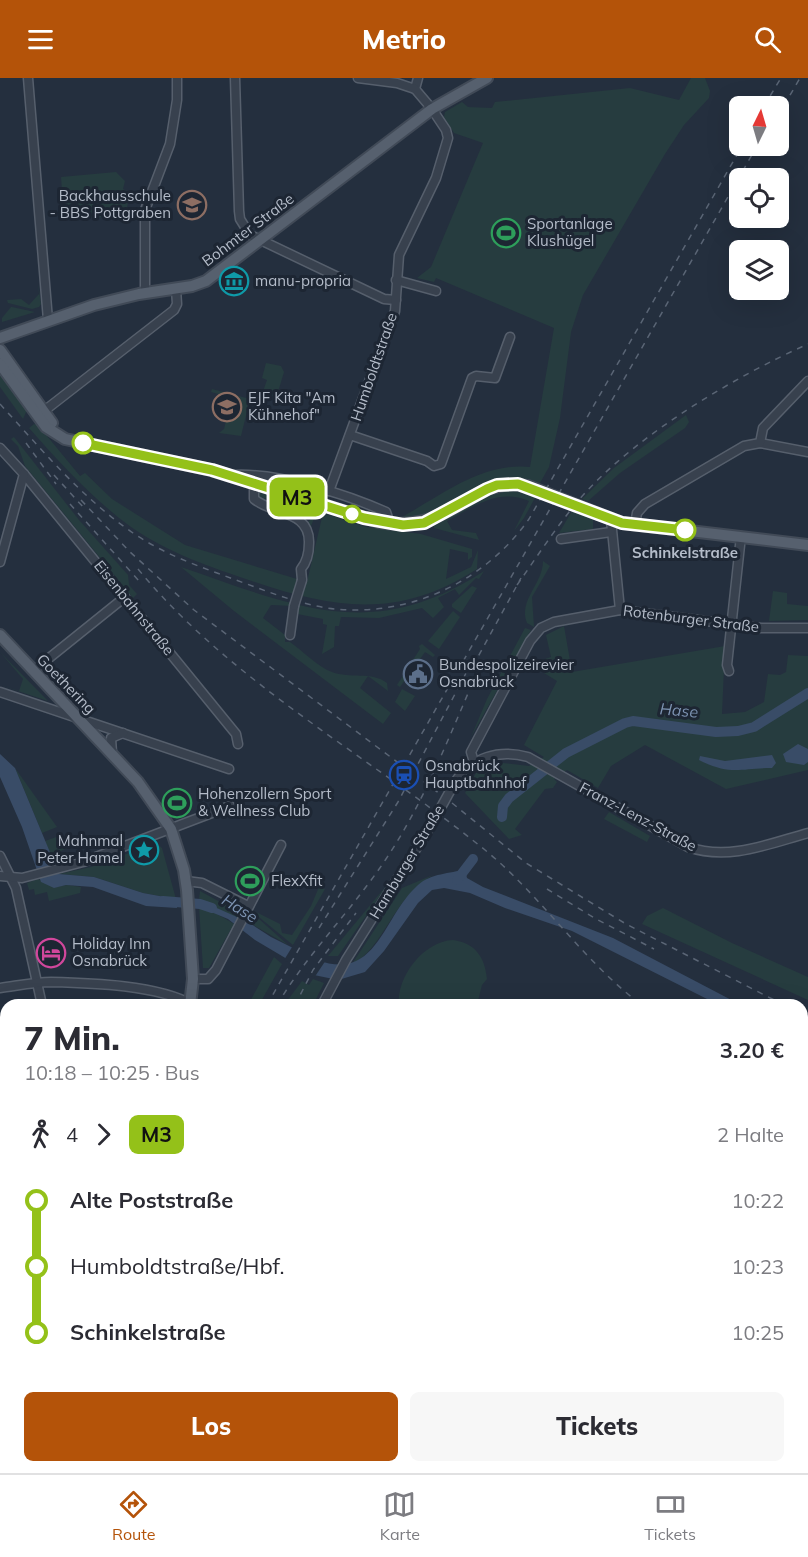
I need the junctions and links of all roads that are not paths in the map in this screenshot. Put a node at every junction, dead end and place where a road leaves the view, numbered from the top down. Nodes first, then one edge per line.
1 (28, 78) edge
2 (177, 78) edge
3 (235, 78) edge
4 (358, 78) edge
5 (418, 78) edge
6 (487, 78) edge
7 (415, 89) junction
8 (432, 109) junction
9 (260, 240) junction
10 (396, 280) junction
11 (176, 289) junction
12 (436, 291) dead end
13 (146, 292) junction
14 (396, 300) junction
15 (48, 320) junction
16 (21, 332) junction
17 (510, 337) dead end
18 (0, 338) edge
19 (0, 351) edge
20 (0, 364) edge
21 (808, 381) edge
22 (44, 411) junction
23 (350, 435) junction
24 (66, 439) junction
25 (760, 443) junction
26 (0, 448) edge
27 (808, 452) edge
28 (24, 474) junction
29 (232, 476) junction
30 (254, 483) junction
31 (329, 491) junction
32 (611, 520) junction
33 (390, 524) junction
34 (635, 525) junction
35 (610, 532) junction
36 (741, 536) junction
37 (561, 539) dead end
38 (808, 545) edge
39 (0, 562) edge
40 (125, 597) junction
41 (621, 610) junction
42 (730, 623) junction
43 (808, 628) edge
44 (0, 635) edge
45 (290, 635) dead end
46 (33, 671) junction
47 (729, 671) dead end
48 (0, 692) edge
49 (77, 716) junction
50 (124, 733) junction
51 (238, 744) dead end
52 (112, 753) junction
53 (474, 762) junction
54 (229, 769) dead end
55 (231, 806) dead end
56 (171, 830) junction
57 (808, 833) edge
58 (280, 848) dead end
59 (0, 856) edge
60 (0, 876) edge
61 (12, 878) junction
62 (186, 881) junction
63 (250, 904) junction
64 (193, 979) junction
65 (39, 983) junction
66 (0, 988) edge
67 (41, 999) edge
68 (182, 999) edge
69 (191, 999) edge
70 (325, 999) edge

1 - 15 street
2 - 13 street
3 - 9 street
4 - 7 street
5 - 7 street
6 - 8 main road, Bohmter Straße
7 - 8 street
8 - 9 main road, Bohmter Straße
8 - 10 street, Humboldtstraße
9 - 11 main road, Bohmter Straße
9 - 14 street
10 - 12 street
10 - 14 street, Humboldtstraße
11 - 13 main road, Bohmter Straße
11 - 22 street
13 - 15 main road, Bohmter Straße
14 - 23 street, Humboldtstraße
15 - 16 main road, Bohmter Straße
16 - 18 main road
16 - 19 main road
17 - 23 street
19 - 22 main road
20 - 24 main road
21 - 25 street
22 - 24 main road
23 - 31 street, Humboldtstraße
24 - 29 main road
25 - 27 street
25 - 34 street
26 - 28 street, Eisenbahnstraße
28 - 39 street
28 - 40 street, Eisenbahnstraße
29 - 30 main road
29 - 31 street
30 - 33 main road
30 - 45 street, bridge
31 - 33 street
32 - 33 main road
32 - 34 main road
32 - 35 street
34 - 36 main road
35 - 37 street
35 - 41 street
36 - 38 main road
36 - 42 street
40 - 46 street
40 - 51 street, Eisenbahnstraße
41 - 42 street, Rotenburger Straße
41 - 53 street, Rotenburger Straße
42 - 43 street, Rotenburger Straße
42 - 47 street
44 - 46 main road, Goethering
46 - 49 main road, Goethering
48 - 49 street
49 - 50 street
49 - 52 main road, Goethering
50 - 52 street
50 - 54 street
52 - 56 main road, Goethering
53 - 57 street, Franz-Lenz-Straße
53 - 70 street, Hamburger Straße, bridge
55 - 56 street
56 - 61 street
56 - 62 main road, Goethering
58 - 63 street
59 - 61 street
60 - 61 street
61 - 65 street
62 - 63 street
62 - 64 main road, Goethering
63 - 64 street
64 - 69 main road, Goethering
65 - 66 street
65 - 67 street
65 - 68 street

